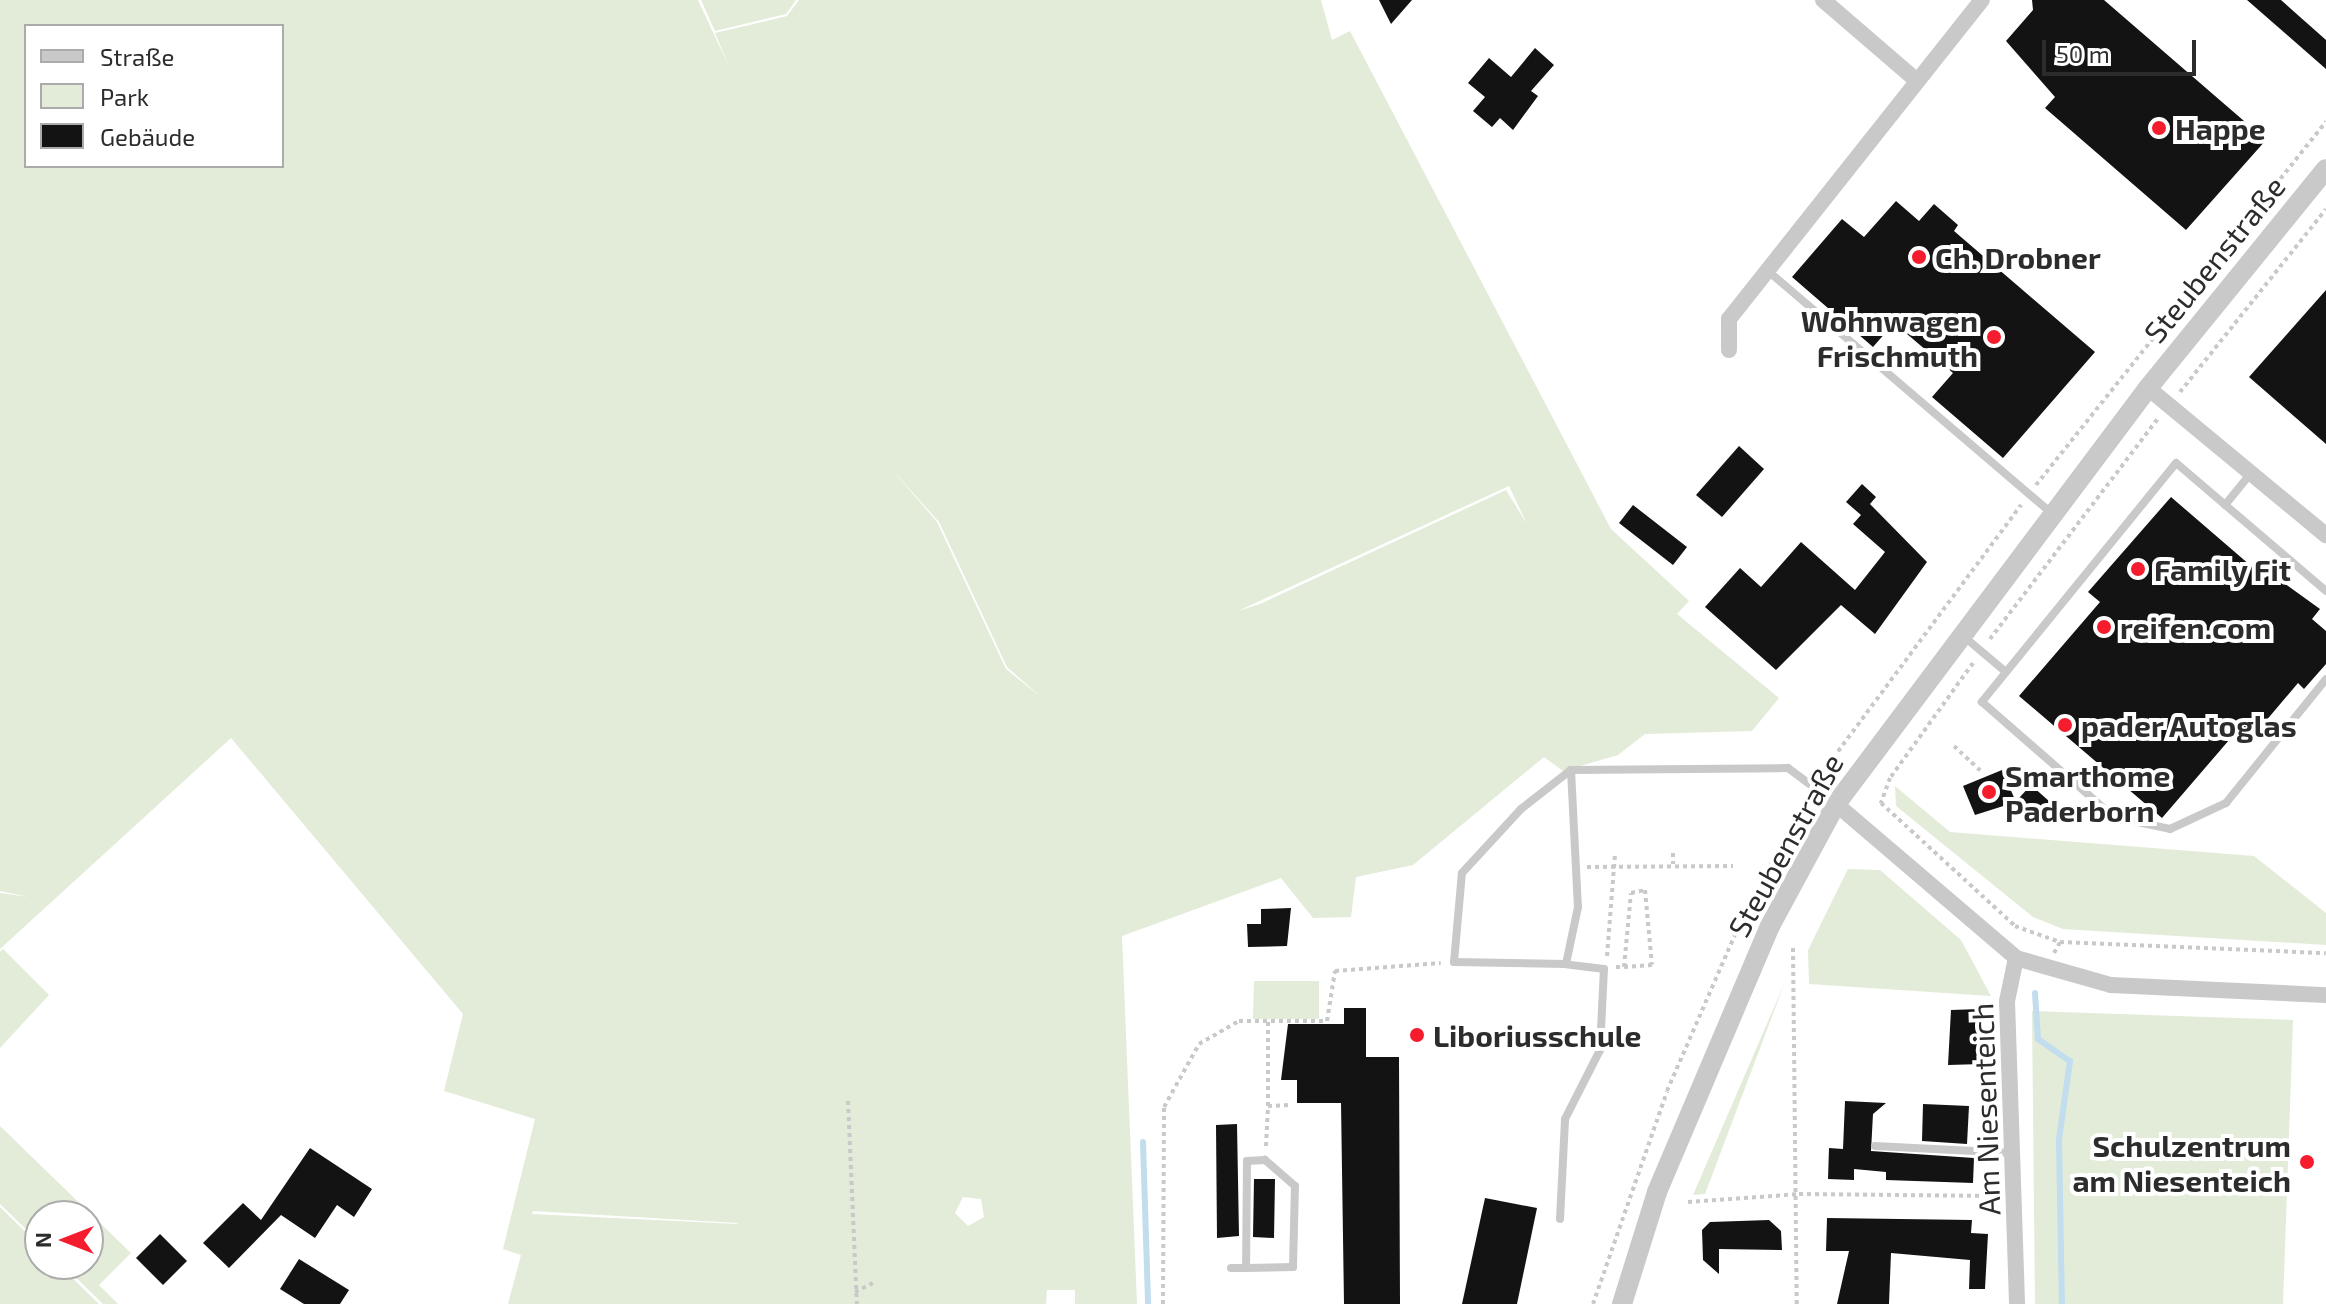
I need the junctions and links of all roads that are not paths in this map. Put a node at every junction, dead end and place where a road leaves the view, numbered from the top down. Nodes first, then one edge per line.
1 (1823, 0) edge
2 (1982, 0) edge
3 (1916, 80) junction
4 (2326, 169) edge
5 (1767, 271) junction
6 (1729, 350) dead end
7 (2148, 388) junction
8 (2251, 473) junction
9 (2225, 505) junction
10 (2053, 514) junction
11 (2326, 535) edge
12 (2326, 591) edge
13 (1961, 635) junction
14 (2006, 672) junction
15 (2326, 679) edge
16 (1571, 770) junction
17 (1836, 804) junction
18 (2016, 958) junction
19 (1566, 964) junction
20 (2326, 995) edge
21 (1875, 1146) dead end
22 (2014, 1153) junction
23 (1560, 1219) dead end
24 (1231, 1268) dead end
25 (1246, 1268) junction
26 (1622, 1304) edge
27 (2017, 1304) edge

1 - 3 street
2 - 3 street
3 - 5 street
4 - 7 street, Steubenstraße
5 - 6 street
5 - 10 lane
7 - 8 street, Steubenstraße
7 - 10 street, Steubenstraße
8 - 9 lane
8 - 11 street, Steubenstraße
9 - 12 lane
9 - 14 lane
10 - 13 street, Steubenstraße
13 - 14 lane
13 - 17 street, Steubenstraße
14 - 15 lane
16 - 17 lane
16 - 19 lane
16 - 19 lane
17 - 18 street
17 - 26 street, Steubenstraße
18 - 20 street
18 - 22 street, Am Niesenteich
19 - 23 lane
21 - 22 lane
22 - 27 street, Am Niesenteich
24 - 25 lane
25 - 25 lane

